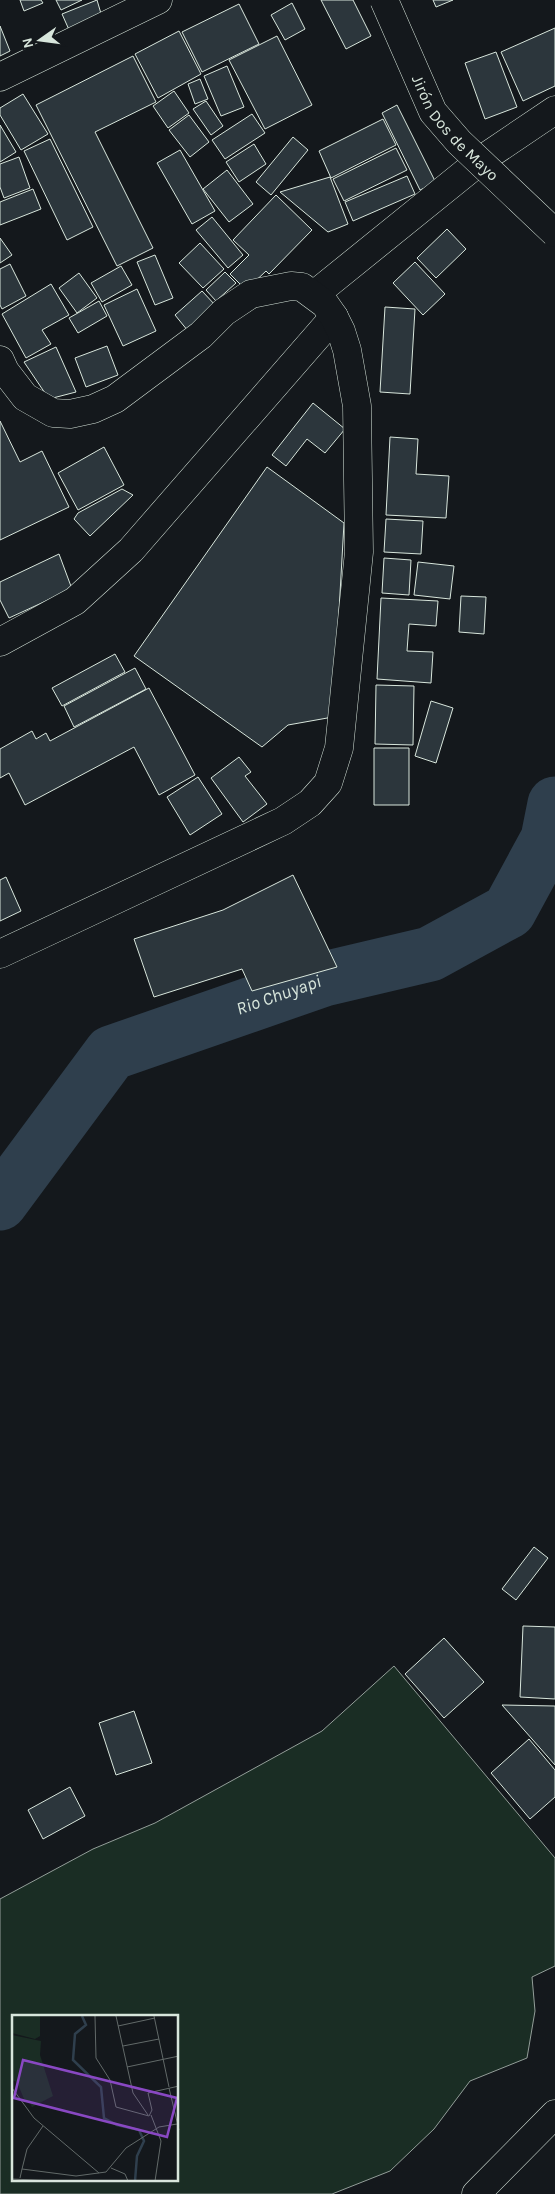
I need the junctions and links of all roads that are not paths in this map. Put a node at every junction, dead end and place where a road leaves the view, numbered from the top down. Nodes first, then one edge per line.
1 (158, 0) edge
2 (384, 0) edge
3 (0, 77) edge
4 (555, 110) edge
5 (555, 232) edge
6 (314, 295) junction
7 (334, 317) junction
8 (0, 360) edge
9 (0, 642) edge
10 (0, 954) edge
11 (555, 2114) edge
12 (476, 2194) edge

1 - 3 main road
2 - 5 main road, Jirón Dos de Mayo, bridge
4 - 6 main road
6 - 7 main road
6 - 8 main road
7 - 9 main road
7 - 10 main road
11 - 12 main road

